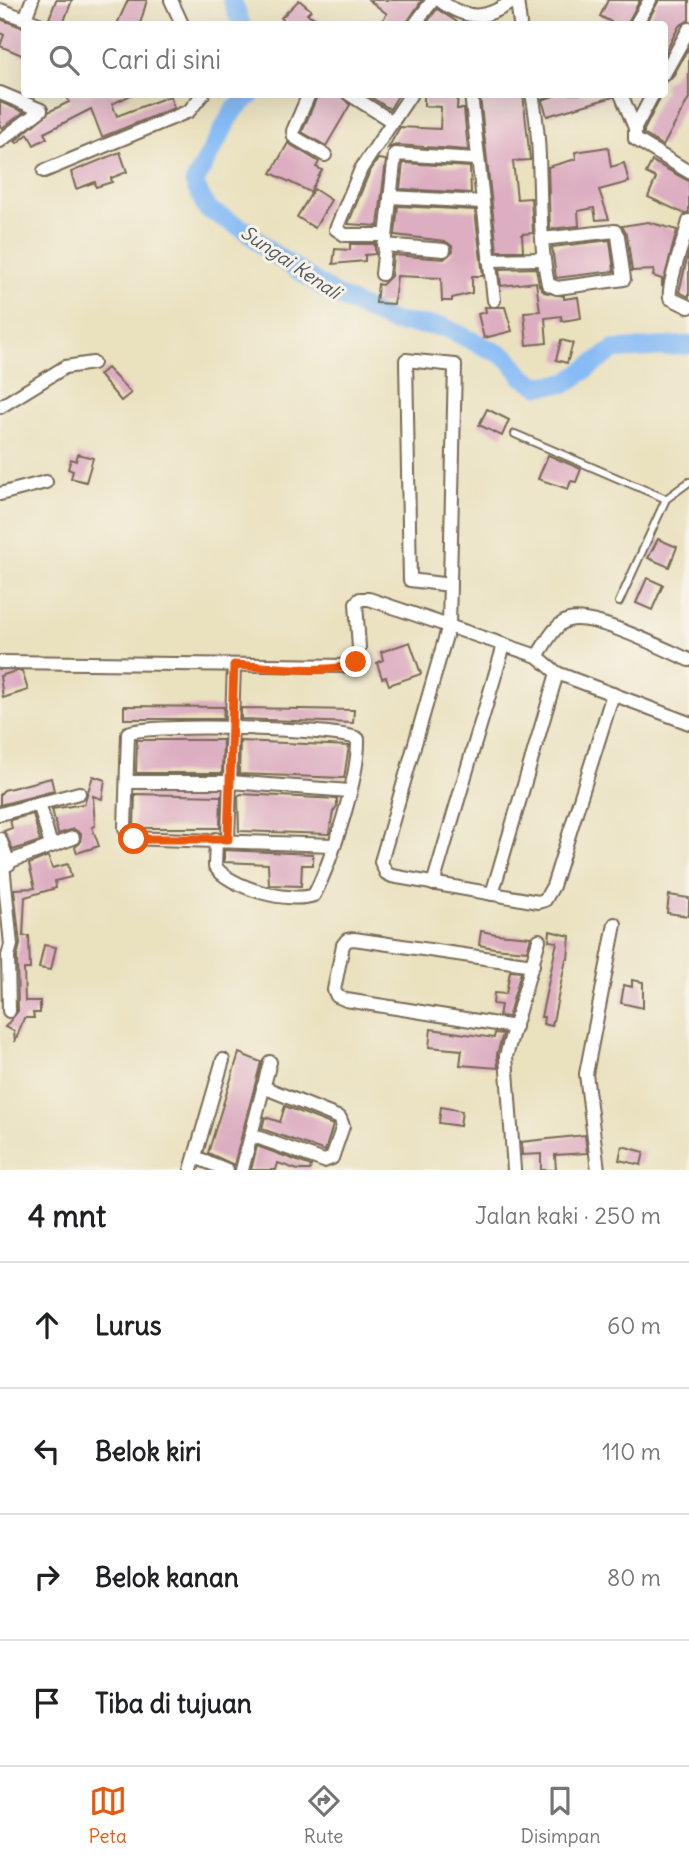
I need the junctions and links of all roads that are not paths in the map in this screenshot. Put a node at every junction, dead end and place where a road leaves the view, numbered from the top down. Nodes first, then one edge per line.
1 (32, 0) edge
2 (171, 0) edge
3 (433, 0) edge
4 (439, 0) edge
5 (516, 0) edge
6 (650, 0) edge
7 (0, 10) edge
8 (25, 19) junction
9 (466, 20) edge
10 (31, 21) edge
11 (181, 21) edge
12 (417, 21) edge
13 (520, 21) edge
14 (638, 21) edge
15 (689, 29) edge
16 (668, 67) edge
17 (0, 93) edge
18 (200, 98) edge
19 (307, 98) edge
20 (355, 98) edge
21 (408, 98) edge
22 (471, 98) edge
23 (534, 98) edge
24 (623, 98) edge
25 (651, 98) edge
26 (393, 122) junction
27 (635, 128) junction
28 (0, 141) edge
29 (325, 155) dead end
30 (476, 159) junction
31 (44, 171) dead end
32 (689, 172) edge
33 (390, 197) junction
34 (482, 202) junction
35 (689, 221) edge
36 (542, 239) junction
37 (385, 240) junction
38 (444, 250) dead end
39 (543, 259) junction
40 (489, 260) junction
41 (382, 274) dead end
42 (494, 300) dead end
43 (689, 307) edge
44 (93, 363) dead end
45 (0, 407) edge
46 (515, 434) dead end
47 (46, 482) dead end
48 (689, 482) edge
49 (0, 494) edge
50 (666, 499) junction
51 (450, 585) junction
52 (619, 602) dead end
53 (449, 625) junction
54 (504, 645) junction
55 (537, 656) junction
56 (689, 660) edge
57 (0, 662) edge
58 (234, 665) junction
59 (557, 673) junction
60 (613, 694) junction
61 (689, 723) edge
62 (232, 727) junction
63 (127, 782) junction
64 (230, 782) junction
65 (349, 791) junction
66 (79, 793) dead end
67 (39, 803) junction
68 (0, 814) edge
69 (73, 838) dead end
70 (0, 839) edge
71 (222, 839) junction
72 (333, 845) junction
73 (51, 846) junction
74 (4, 864) edge
75 (433, 884) junction
76 (492, 894) junction
77 (615, 924) dead end
78 (539, 940) dead end
79 (4, 956) edge
80 (533, 965) junction
81 (9, 1011) dead end
82 (516, 1027) junction
83 (223, 1060) dead end
84 (270, 1062) dead end
85 (263, 1087) junction
86 (251, 1135) junction
87 (193, 1164) edge
88 (228, 1170) edge
89 (242, 1170) edge
90 (514, 1170) edge
91 (598, 1170) edge

1 - 8 street
2 - 11 street
3 - 12 street
4 - 9 street
5 - 9 street
5 - 13 street
6 - 14 street
7 - 8 street
8 - 10 street
15 - 16 street
17 - 28 street
18 - 31 street
19 - 29 street
20 - 26 street
21 - 26 street
22 - 30 street
23 - 36 street
24 - 27 street
25 - 27 street
26 - 37 street
27 - 32 street
30 - 33 street
30 - 34 street
33 - 34 street
33 - 37 street
34 - 40 street
35 - 43 street
36 - 39 street
36 - 39 street
37 - 38 street
37 - 41 street
39 - 40 street
40 - 42 street
44 - 45 street
46 - 50 lane
47 - 49 street
48 - 50 lane
50 - 52 lane
51 - 51 street
51 - 53 street
53 - 54 street
53 - 58 street
53 - 75 street
54 - 55 street
54 - 75 street
55 - 56 street
55 - 59 street
57 - 58 street
58 - 62 street
59 - 60 street
59 - 76 street
60 - 61 street
60 - 76 street
62 - 63 street
62 - 64 street
62 - 65 street
63 - 64 street
63 - 71 street
64 - 65 street
64 - 71 street
65 - 72 street
66 - 67 street
67 - 68 street
67 - 73 street
69 - 73 street
70 - 74 street
71 - 72 street
71 - 72 street
73 - 74 street
74 - 79 street
75 - 76 street
77 - 91 street
78 - 80 street
79 - 81 street
80 - 82 street
80 - 82 street
82 - 90 street
83 - 87 street
84 - 85 street
85 - 86 street
85 - 86 street
86 - 89 street
87 - 88 street

